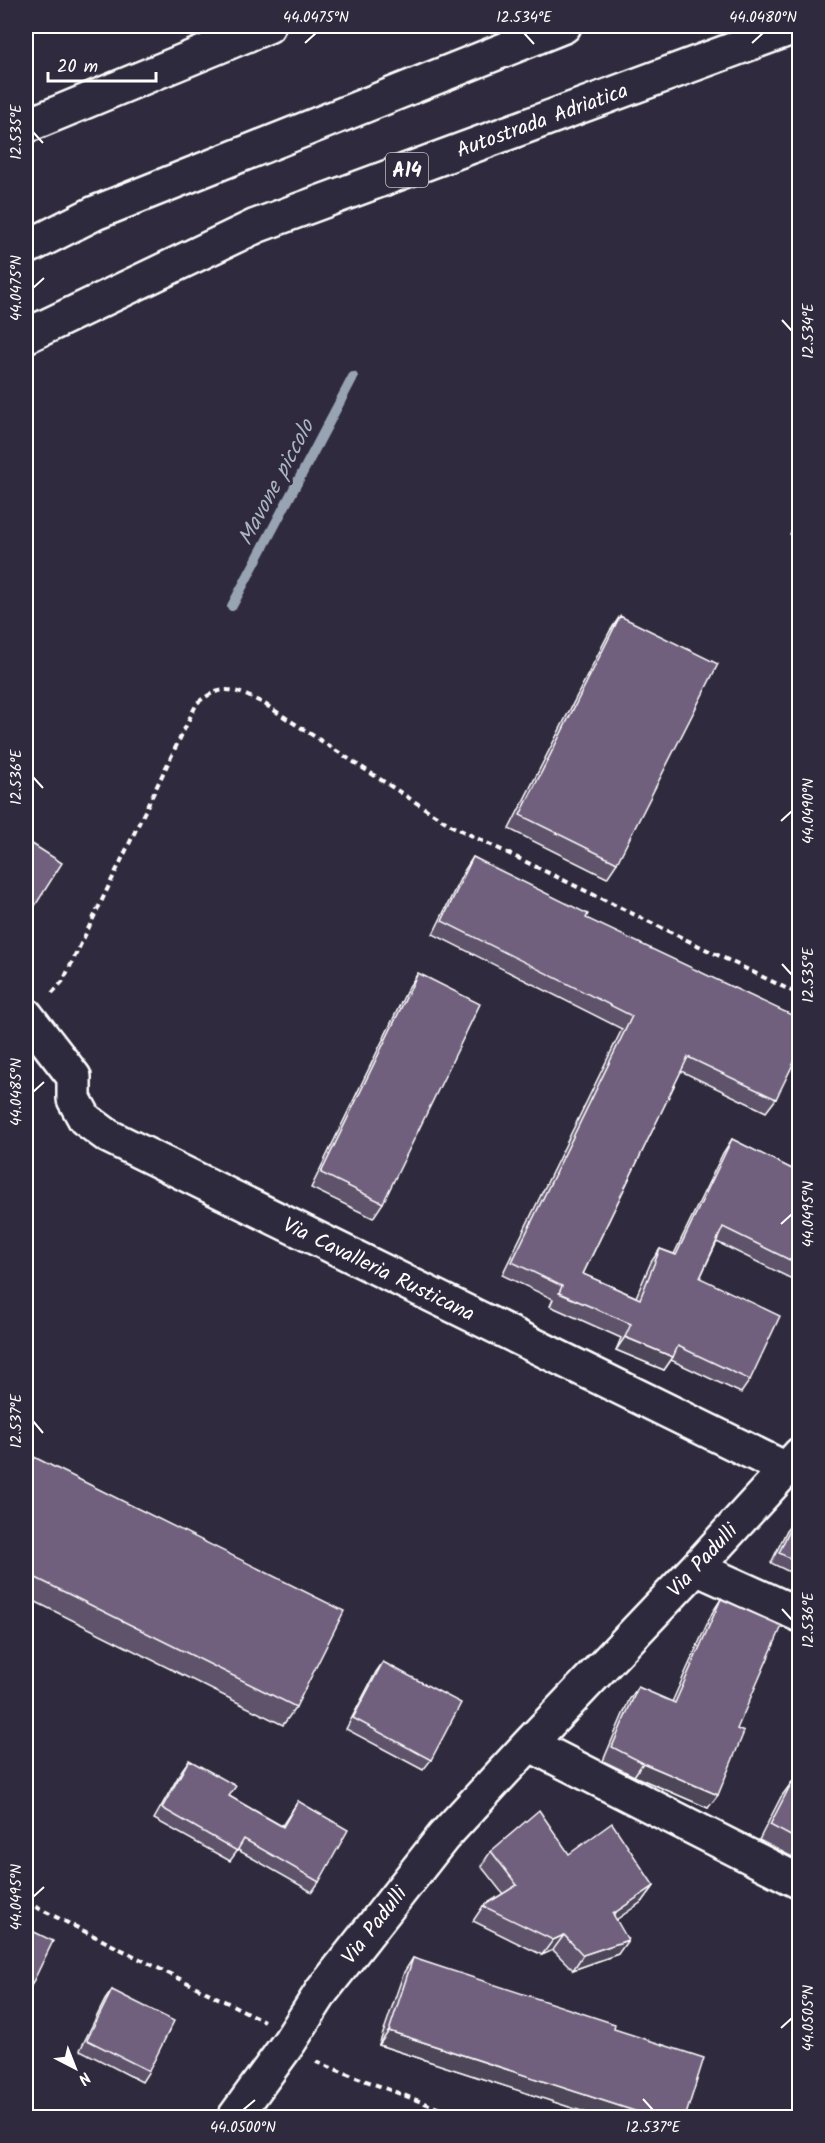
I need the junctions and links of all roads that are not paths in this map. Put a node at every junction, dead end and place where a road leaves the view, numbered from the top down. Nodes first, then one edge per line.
1 (267, 26) edge
2 (564, 26) edge
3 (797, 26) edge
4 (26, 126) edge
5 (26, 248) edge
6 (26, 336) edge
7 (27, 1017) edge
8 (795, 1460) edge
9 (696, 1568) junction
10 (800, 1615) edge
11 (529, 1744) junction
12 (800, 1882) edge
13 (234, 2118) edge

1 - 4 main road
2 - 5 main road
3 - 6 main road, Autostrada Adriatica / A14
7 - 8 main road, Via Cavalleria Rusticana
8 - 9 main road, Via Padulli
9 - 10 main road
9 - 11 main road, Via Padulli
11 - 12 main road
11 - 13 main road, Via Padulli

